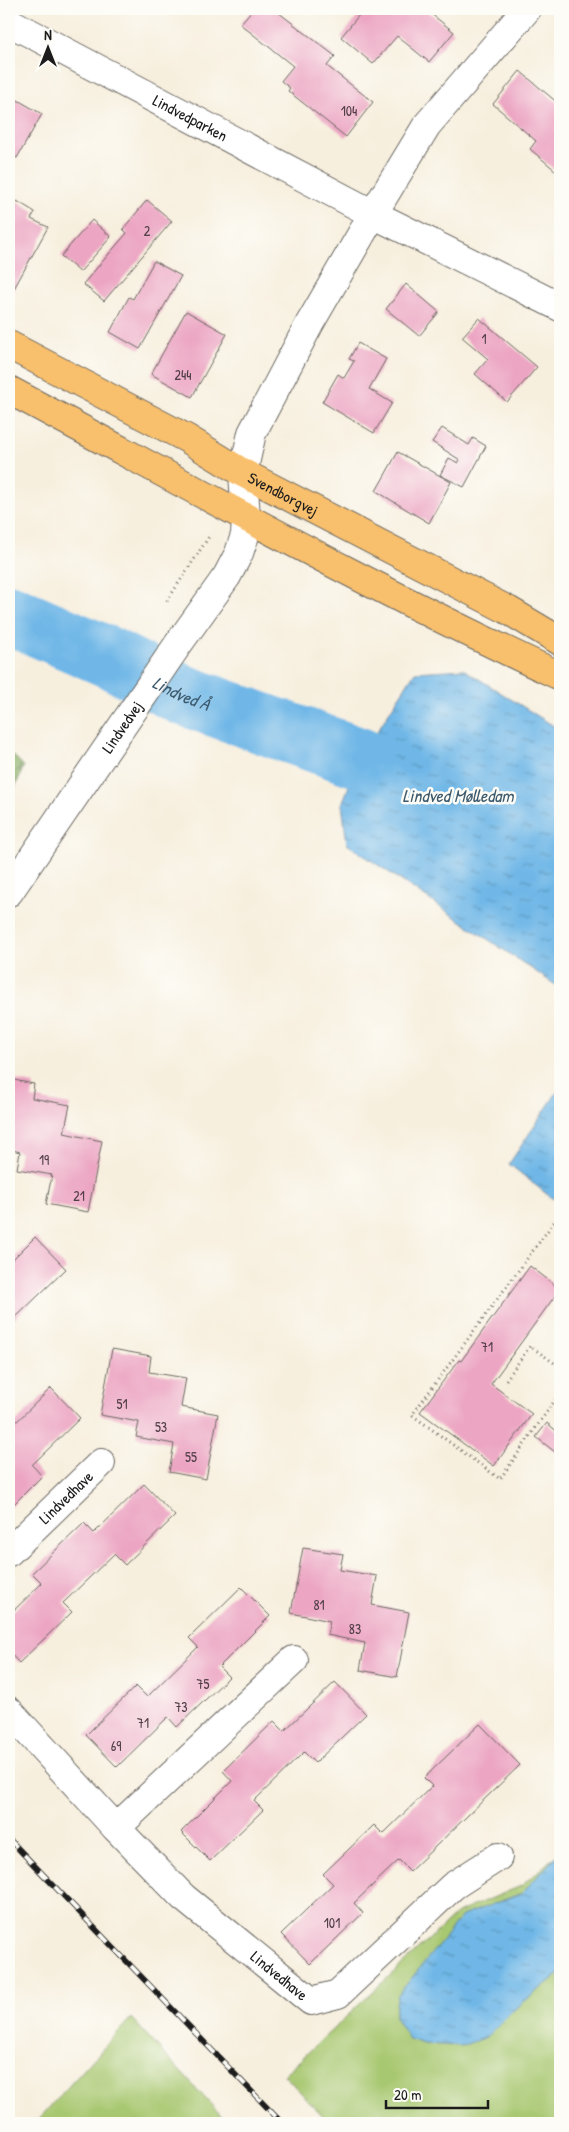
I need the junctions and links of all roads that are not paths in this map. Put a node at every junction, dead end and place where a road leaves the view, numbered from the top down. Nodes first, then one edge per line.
1 (15, 9) edge
2 (527, 9) edge
3 (9, 16) edge
4 (9, 22) edge
5 (373, 214) junction
6 (560, 307) edge
7 (9, 345) edge
8 (9, 390) edge
9 (243, 472) junction
10 (246, 518) junction
11 (560, 641) edge
12 (560, 676) edge
13 (9, 892) edge
14 (101, 1463) dead end
15 (9, 1552) edge
16 (294, 1660) dead end
17 (9, 1711) edge
18 (116, 1828) junction
19 (498, 1857) dead end

1 - 3 street
2 - 5 street
4 - 5 street, Lindvedparken
5 - 6 street, Lindvedparken
5 - 9 street
7 - 9 main road, Svendborgvej
8 - 10 main road
9 - 10 street, Lindvedvej
9 - 11 main road, Svendborgvej
10 - 12 main road
10 - 13 street, Lindvedvej
14 - 15 street, Lindvedhave
16 - 18 street
17 - 18 street, Lindvedhave
18 - 19 street, Lindvedhave

